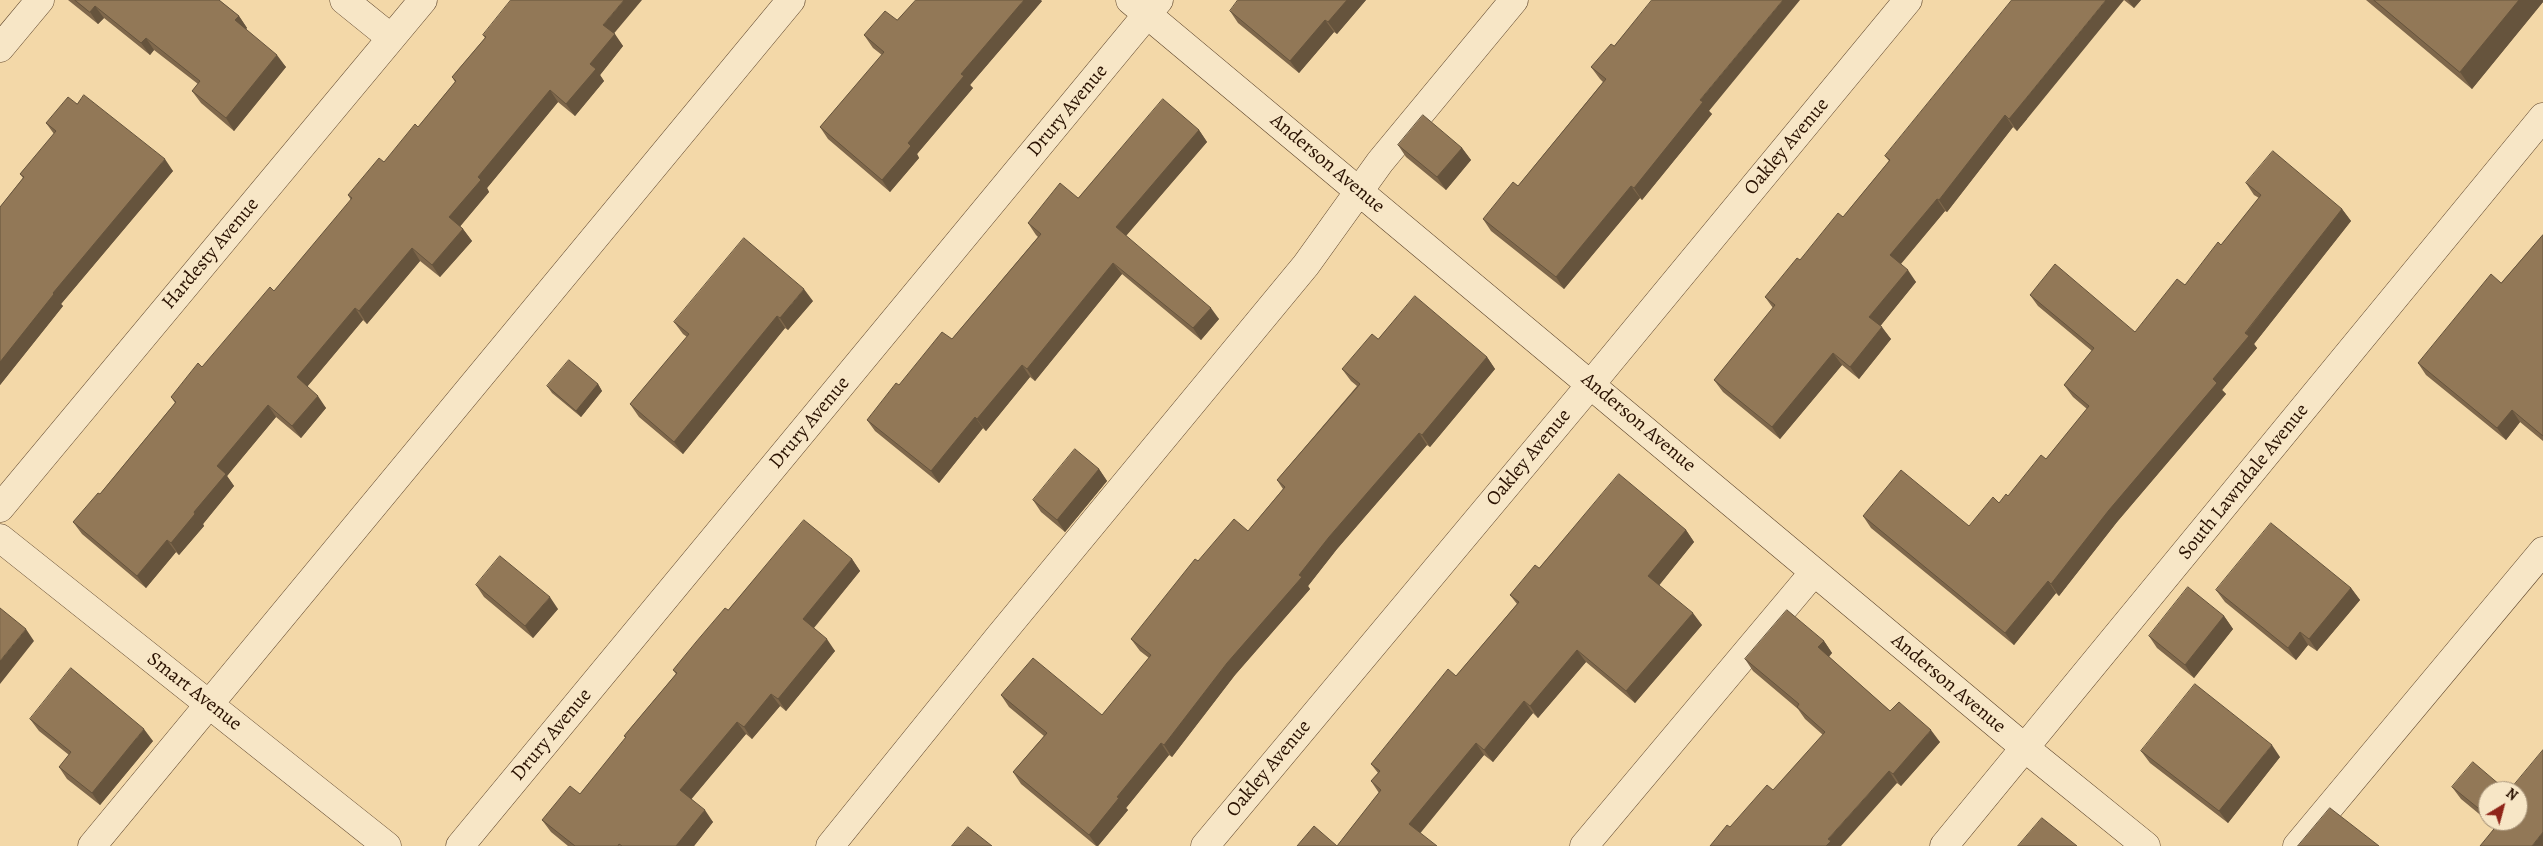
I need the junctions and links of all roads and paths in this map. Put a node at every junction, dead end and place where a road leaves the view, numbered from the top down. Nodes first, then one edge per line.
1 (40, 0) edge
2 (344, 0) edge
3 (423, 0) edge
4 (791, 0) edge
5 (1514, 0) edge
6 (1908, 0) edge
7 (1146, 5) edge
8 (391, 38) junction
9 (0, 48) edge
10 (2543, 118) edge
11 (1360, 191) junction
12 (1591, 384) junction
13 (0, 508) edge
14 (0, 538) edge
15 (2543, 551) edge
16 (1814, 572) junction
17 (209, 704) junction
18 (2025, 748) junction
19 (92, 846) edge
20 (386, 846) edge
21 (460, 846) edge
22 (830, 846) edge
23 (1205, 846) edge
24 (1584, 846) edge
25 (1944, 846) edge
26 (2146, 846) edge
27 (2297, 846) edge

1 - 9 street
2 - 8 street
3 - 8 street, Hardesty Avenue
4 - 17 street
5 - 11 street
6 - 12 street, Oakley Avenue
7 - 11 street, Anderson Avenue
7 - 21 street, Drury Avenue
8 - 13 street, Hardesty Avenue
10 - 18 street, South Lawndale Avenue
11 - 12 street, Anderson Avenue
11 - 22 street
12 - 16 street, Anderson Avenue
12 - 23 street, Oakley Avenue
14 - 17 street, Smart Avenue
15 - 27 street
16 - 18 street, Anderson Avenue
16 - 24 street
17 - 19 street
17 - 20 street, Smart Avenue
18 - 25 street, South Lawndale Avenue
18 - 26 street, Anderson Avenue

